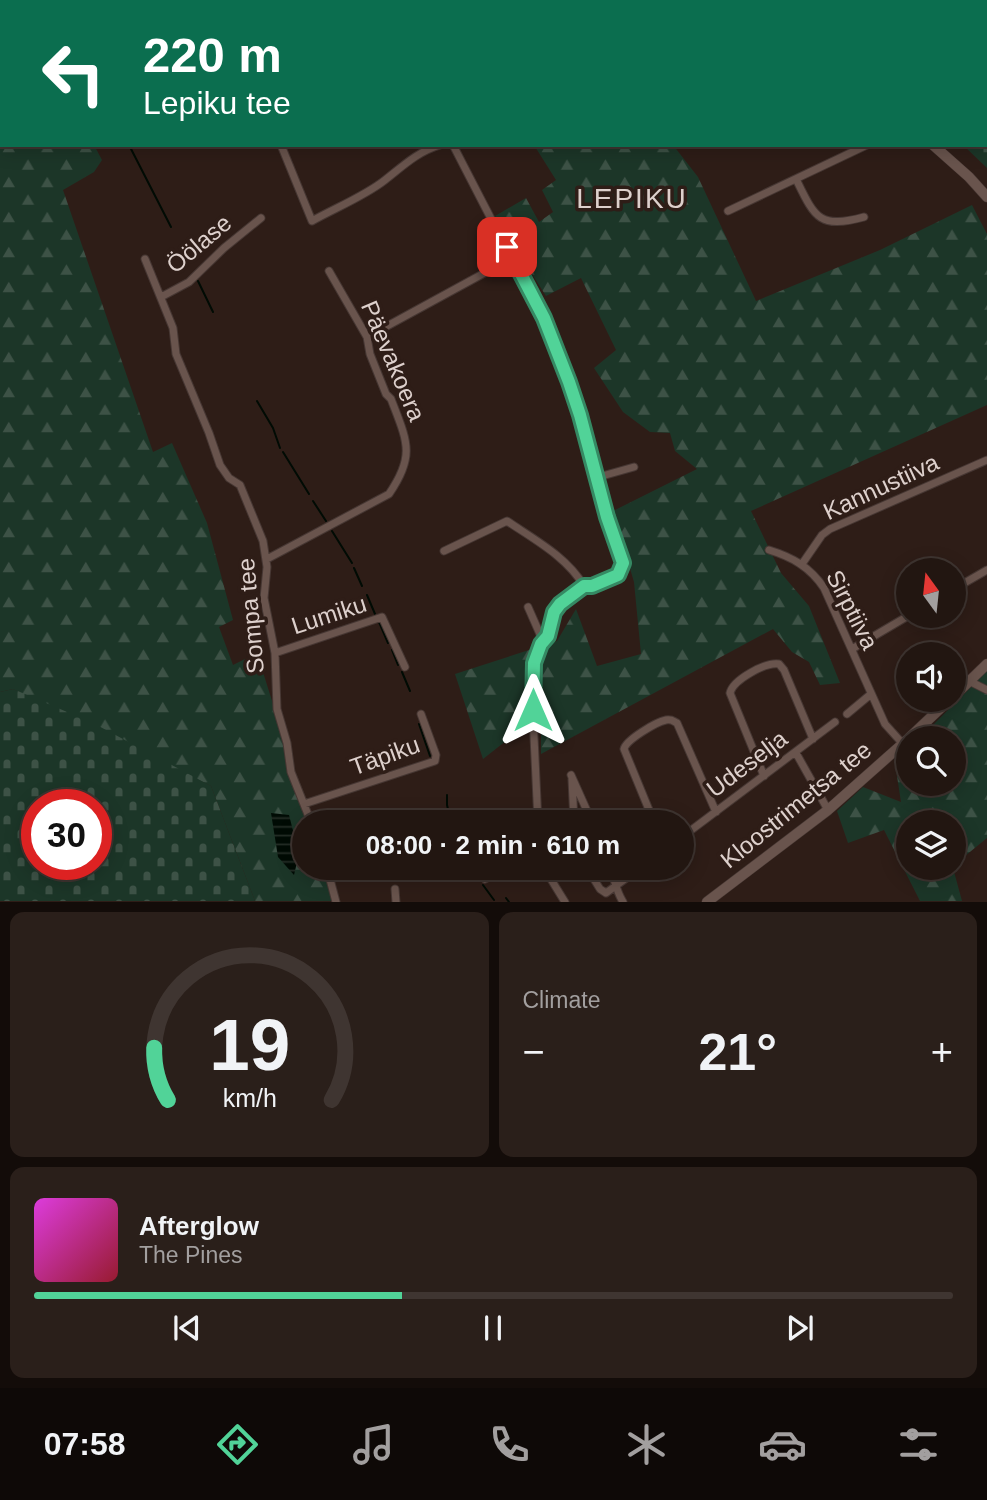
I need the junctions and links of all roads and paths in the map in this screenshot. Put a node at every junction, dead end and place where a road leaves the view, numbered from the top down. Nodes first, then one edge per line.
1 (282, 147) edge
2 (435, 147) edge
3 (454, 147) edge
4 (863, 147) edge
5 (935, 147) edge
6 (796, 179) junction
7 (987, 197) edge
8 (729, 211) dead end
9 (864, 217) dead end
10 (261, 218) dead end
11 (512, 258) junction
12 (145, 259) dead end
13 (329, 271) dead end
14 (161, 298) junction
15 (367, 337) junction
16 (987, 460) edge
17 (634, 467) dead end
18 (595, 478) junction
19 (769, 550) dead end
20 (444, 551) dead end
21 (267, 559) junction
22 (802, 564) junction
23 (987, 570) edge
24 (966, 582) edge
25 (584, 586) junction
26 (528, 607) dead end
27 (896, 623) edge
28 (544, 641) junction
29 (852, 649) junction
30 (275, 653) junction
31 (987, 664) edge
32 (405, 667) dead end
33 (969, 681) junction
34 (966, 684) edge
35 (987, 690) edge
36 (871, 694) junction
37 (937, 712) edge
38 (421, 714) dead end
39 (847, 714) dead end
40 (835, 722) dead end
41 (922, 726) edge
42 (896, 732) edge
43 (813, 739) junction
44 (896, 751) edge
45 (796, 753) junction
46 (764, 776) junction
47 (304, 804) junction
48 (306, 810) edge
49 (537, 810) edge
50 (573, 810) edge
51 (587, 810) edge
52 (649, 810) edge
53 (828, 810) junction
54 (716, 812) junction
55 (694, 828) edge
56 (330, 880) edge
57 (550, 880) edge
58 (594, 880) edge
59 (615, 880) edge
60 (624, 880) edge
61 (617, 885) junction
62 (395, 889) dead end
63 (561, 900) edge
64 (335, 901) edge
65 (396, 901) edge
66 (623, 901) edge
67 (707, 901) edge

1 - 2 street
3 - 11 street
4 - 6 street
5 - 7 main road
6 - 8 street
6 - 9 street
10 - 14 street, Öölase
11 - 15 street
11 - 18 street
12 - 14 street, Sompa tee
13 - 15 street, Päevakoera
14 - 21 street, Sompa tee
15 - 21 street, Päevakoera
16 - 22 street, Kannustiiva
17 - 18 street
18 - 25 street
19 - 22 street, Sirptiiva
20 - 25 street
21 - 30 street, Sompa tee
22 - 29 street, Sirptiiva
23 - 24 street
25 - 28 street
26 - 28 street
27 - 29 street
28 - 49 street
29 - 36 street, Sirptiiva
30 - 32 street, Lumiku
30 - 47 street, Sompa tee
31 - 33 main road
33 - 34 main road
33 - 35 street
36 - 39 street
36 - 42 street, Sirptiiva
37 - 41 main road, Kloostrimetsa tee
38 - 47 street, Täpiku
40 - 43 street, Udeselja
43 - 45 street, Udeselja
43 - 46 street
44 - 53 main road, Kloostrimetsa tee
45 - 46 street, Udeselja
45 - 53 street
46 - 54 street, Udeselja
47 - 48 street, Sompa tee
50 - 51 street
52 - 54 street
53 - 67 main road, Kloostrimetsa tee
54 - 55 street, Udeselja
56 - 64 street
57 - 63 street
58 - 61 street
59 - 61 street
60 - 61 street
61 - 66 street
62 - 65 street

